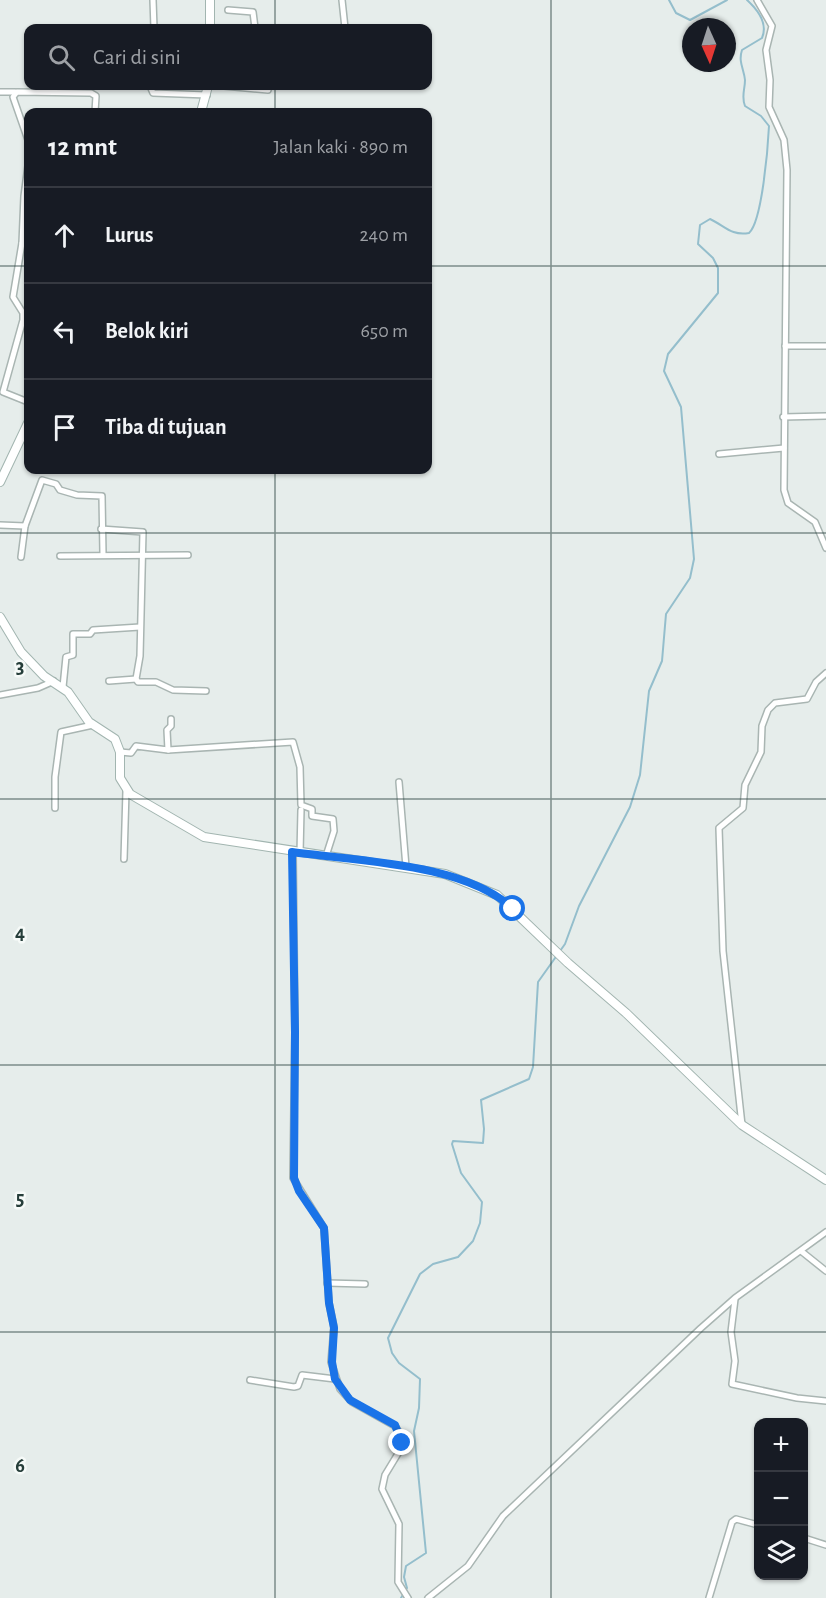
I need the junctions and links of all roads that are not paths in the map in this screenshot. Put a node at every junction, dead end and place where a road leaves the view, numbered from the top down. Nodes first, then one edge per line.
1 (153, 0) edge
2 (210, 0) edge
3 (342, 0) edge
4 (757, 0) edge
5 (228, 10) dead end
6 (154, 24) edge
7 (210, 24) edge
8 (254, 24) edge
9 (345, 24) edge
10 (152, 90) edge
11 (208, 90) edge
12 (0, 92) edge
13 (17, 92) junction
14 (207, 95) junction
15 (94, 108) edge
16 (202, 108) edge
17 (24, 129) edge
18 (24, 248) edge
19 (785, 346) junction
20 (826, 346) edge
21 (24, 400) edge
22 (826, 416) edge
23 (783, 417) junction
24 (24, 431) edge
25 (784, 448) junction
26 (719, 454) dead end
27 (0, 482) edge
28 (0, 525) edge
29 (25, 526) junction
30 (102, 529) junction
31 (826, 548) edge
32 (103, 554) junction
33 (142, 555) junction
34 (188, 555) dead end
35 (60, 556) dead end
36 (21, 557) dead end
37 (0, 618) edge
38 (140, 627) junction
39 (826, 673) edge
40 (136, 679) junction
41 (54, 681) junction
42 (109, 681) dead end
43 (63, 687) junction
44 (206, 691) dead end
45 (0, 695) edge
46 (171, 719) dead end
47 (93, 725) junction
48 (168, 750) junction
49 (120, 752) junction
50 (399, 782) dead end
51 (126, 791) junction
52 (55, 808) dead end
53 (301, 810) dead end
54 (296, 852) junction
55 (327, 856) junction
56 (124, 859) dead end
57 (406, 867) junction
58 (742, 1125) junction
59 (826, 1180) edge
60 (826, 1232) edge
61 (801, 1251) junction
62 (826, 1271) edge
63 (327, 1283) junction
64 (365, 1284) dead end
65 (735, 1298) junction
66 (335, 1379) junction
67 (250, 1380) dead end
68 (826, 1401) edge
69 (754, 1524) edge
70 (808, 1539) edge
71 (826, 1545) edge
72 (408, 1598) edge
73 (428, 1598) edge
74 (709, 1598) edge

1 - 6 street
2 - 7 street
3 - 9 street
4 - 19 street
5 - 8 street
10 - 14 street
11 - 14 street
12 - 13 street
13 - 15 street
13 - 17 street
14 - 16 street
18 - 21 street
19 - 20 street
19 - 23 street
22 - 23 street
23 - 25 street
24 - 27 street
25 - 26 street
25 - 31 street
28 - 29 street
29 - 30 street
29 - 36 street
30 - 32 street
30 - 33 street
32 - 33 street
32 - 35 street
33 - 34 street
33 - 38 street
37 - 41 street
38 - 40 street
38 - 43 street
39 - 58 street
40 - 42 street
40 - 44 street
41 - 43 street
41 - 45 street
43 - 47 street
46 - 48 street
47 - 49 street
47 - 52 street
48 - 49 street
48 - 55 street
49 - 51 street
50 - 57 street
51 - 54 street
51 - 56 street
53 - 54 street
54 - 55 street
54 - 63 street
55 - 57 street
57 - 58 street
58 - 59 street
60 - 61 street
61 - 62 street
61 - 65 street
63 - 64 street
63 - 66 street
65 - 68 street
65 - 73 street
66 - 67 street
66 - 72 street
69 - 74 street
70 - 71 street

